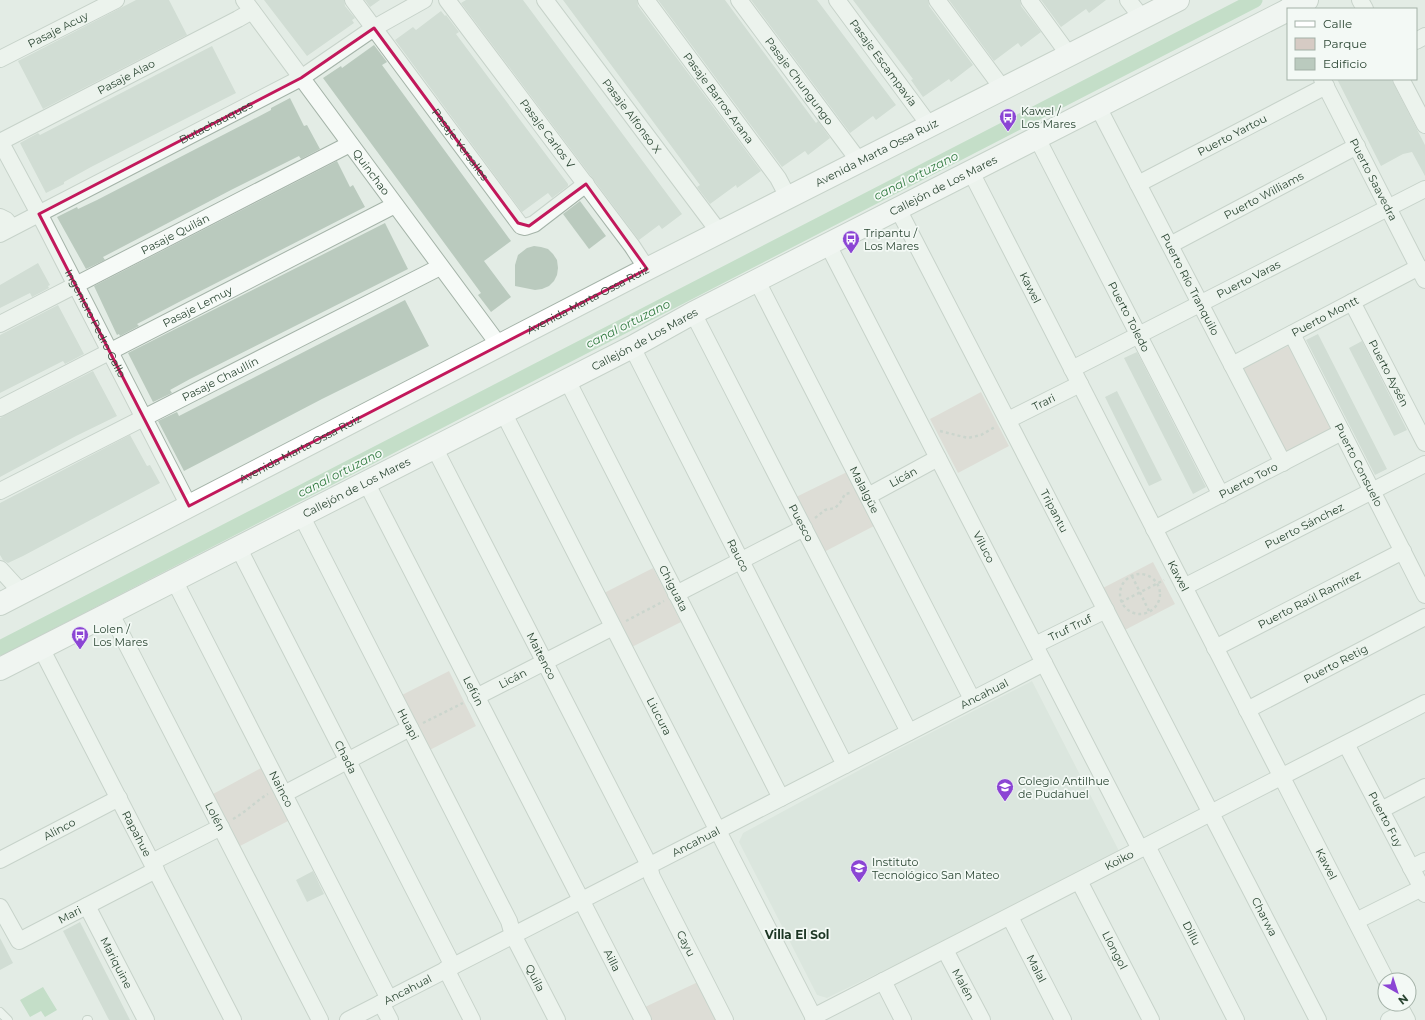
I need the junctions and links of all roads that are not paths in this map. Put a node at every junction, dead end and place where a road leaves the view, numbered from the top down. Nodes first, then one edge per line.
1 (116, 0) edge
2 (353, 0) edge
3 (424, 0) edge
4 (447, 0) edge
5 (545, 0) edge
6 (646, 0) edge
7 (739, 0) edge
8 (837, 0) edge
9 (937, 0) edge
10 (1029, 0) edge
11 (1128, 0) edge
12 (1178, 0) edge
13 (1307, 0) edge
14 (248, 5) edge
15 (1292, 8) edge
16 (1287, 11) edge
17 (1142, 18) junction
18 (374, 28) junction
19 (1069, 55) junction
20 (0, 59) edge
21 (301, 78) junction
22 (1402, 80) edge
23 (1324, 83) edge
24 (1003, 88) junction
25 (1098, 107) junction
26 (1423, 118) edge
27 (930, 126) junction
28 (1037, 138) junction
29 (0, 142) edge
30 (350, 144) junction
31 (1357, 146) junction
32 (859, 162) junction
33 (971, 172) junction
34 (586, 184) junction
35 (1138, 184) junction
36 (1425, 189) edge
37 (788, 197) junction
38 (395, 205) junction
39 (1388, 208) junction
40 (898, 209) junction
41 (39, 214) junction
42 (0, 217) edge
43 (6, 231) edge
44 (719, 232) junction
45 (828, 245) junction
46 (1170, 245) junction
47 (440, 267) junction
48 (647, 269) junction
49 (1422, 273) edge
50 (757, 281) junction
51 (76, 285) junction
52 (1352, 302) junction
53 (1200, 304) junction
54 (693, 313) junction
55 (0, 324) edge
56 (1292, 334) junction
57 (1139, 335) junction
58 (498, 346) junction
59 (632, 346) junction
60 (110, 351) junction
61 (1232, 365) junction
62 (1072, 369) junction
63 (567, 380) junction
64 (1080, 384) junction
65 (0, 408) edge
66 (503, 412) junction
67 (144, 418) junction
68 (1008, 420) junction
69 (1342, 432) junction
70 (1425, 443) edge
71 (434, 447) junction
72 (938, 458) junction
73 (1283, 463) junction
74 (1425, 464) edge
75 (366, 482) junction
76 (0, 491) edge
77 (1372, 491) junction
78 (1221, 495) junction
79 (868, 496) junction
80 (189, 506) junction
81 (301, 515) junction
82 (804, 528) junction
83 (1154, 529) junction
84 (238, 547) junction
85 (1403, 551) junction
86 (740, 561) junction
87 (0, 569) edge
88 (174, 580) junction
89 (1181, 580) junction
90 (22, 593) junction
91 (676, 594) junction
92 (1425, 596) edge
93 (0, 604) edge
94 (1106, 610) junction
95 (110, 612) junction
96 (1425, 617) edge
97 (613, 628) junction
98 (1034, 645) junction
99 (41, 648) junction
100 (1215, 648) junction
101 (544, 662) junction
102 (1044, 662) junction
103 (0, 669) edge
104 (476, 696) junction
105 (972, 699) junction
106 (1425, 703) edge
107 (1247, 710) junction
108 (410, 728) junction
109 (909, 732) junction
110 (1346, 744) junction
111 (348, 761) junction
112 (845, 765) junction
113 (1282, 777) junction
114 (1425, 787) edge
115 (284, 794) junction
116 (119, 798) junction
117 (781, 798) junction
118 (1381, 810) junction
119 (1212, 813) junction
120 (221, 827) junction
121 (717, 830) junction
122 (1143, 848) junction
123 (0, 860) edge
124 (1418, 864) edge
125 (154, 866) junction
126 (649, 866) junction
127 (1079, 881) junction
128 (1423, 891) edge
129 (580, 900) junction
130 (87, 906) junction
131 (0, 907) edge
132 (1010, 917) junction
133 (1356, 921) junction
134 (513, 935) junction
135 (945, 950) junction
136 (450, 968) junction
137 (1382, 972) edge
138 (883, 981) junction
139 (385, 1001) junction
140 (0, 1012) edge
141 (814, 1019) edge
142 (8, 1020) edge
143 (146, 1020) edge
144 (233, 1020) edge
145 (320, 1020) edge
146 (348, 1020) edge
147 (390, 1020) edge
148 (472, 1020) edge
149 (557, 1020) edge
150 (643, 1020) edge
151 (726, 1020) edge
152 (903, 1020) edge
153 (982, 1020) edge
154 (1063, 1020) edge
155 (1151, 1020) edge
156 (1236, 1020) edge
157 (1318, 1020) edge

1 - 20 street, Pasaje Acuy
2 - 18 street, Pasaje Versalles
3 - 18 street, Butachauques
4 - 34 street, Pasaje Carlos V
5 - 44 street, Pasaje Alfonso X
6 - 37 street, Pasaje Barros Arana
7 - 32 street, Pasaje Chungungo
8 - 27 street, Pasaje Escampavia
9 - 24 street
10 - 19 street
11 - 17 street
12 - 17 street, Avenida Marta Ossa Ruiz
13 - 15 street, Callejón de Los Mares
14 - 21 street, Quinchao
14 - 29 street, Pasaje Alao
16 - 25 street, Callejón de Los Mares
17 - 19 street, Avenida Marta Ossa Ruiz
18 - 21 street, Butachauques
18 - 34 street, Pasaje Versalles
19 - 24 street, Avenida Marta Ossa Ruiz
21 - 30 street, Quinchao
21 - 41 street, Butachauques
22 - 26 street
23 - 31 street, Puerto Saavedra
23 - 35 street, Puerto Yartou
24 - 27 street, Avenida Marta Ossa Ruiz
25 - 28 street, Callejón de Los Mares
25 - 35 street, Puerto Río Tranquilo
27 - 32 street, Avenida Marta Ossa Ruiz
28 - 33 street, Callejón de Los Mares
28 - 57 street, Puerto Toledo
29 - 41 street, Ingeniero Pedro Gallo
30 - 38 street, Quinchao
30 - 51 street, Pasaje Quilán
31 - 39 street, Puerto Saavedra
31 - 46 street, Puerto Williams
32 - 37 street, Avenida Marta Ossa Ruiz
33 - 40 street, Callejón de Los Mares
33 - 62 street, Kawel
34 - 48 street, Pasaje Carlos V
35 - 46 street, Puerto Río Tranquilo
36 - 39 street, Puerto Varas
37 - 44 street, Avenida Marta Ossa Ruiz
38 - 47 street, Quinchao
38 - 60 street, Pasaje Lemuy
39 - 49 street, Puerto Saavedra
39 - 53 street, Puerto Varas
40 - 45 street, Callejón de Los Mares
40 - 68 street, Tripantu
41 - 43 street, Butachauques
41 - 51 street, Ingeniero Pedro Gallo
42 - 43 street
44 - 48 street, Avenida Marta Ossa Ruiz
45 - 50 street, Callejón de Los Mares
45 - 72 street, Viluco
46 - 53 street, Puerto Río Tranquilo
47 - 58 street, Quinchao
47 - 67 street, Pasaje Chaullín
48 - 58 street, Avenida Marta Ossa Ruiz
49 - 52 street, Puerto Montt
50 - 54 street, Callejón de Los Mares
50 - 79 street, Malalgüe
51 - 55 street, Pasaje Quilán
51 - 60 street, Ingeniero Pedro Gallo
52 - 56 street, Puerto Montt
52 - 70 street, Puerto Aysén
53 - 57 street, Puerto Varas
53 - 61 street, Puerto Río Tranquilo
54 - 59 street, Callejón de Los Mares
54 - 82 street, Puesco
56 - 61 street, Puerto Montt
56 - 69 street, Puerto Consuelo
57 - 62 street, Puerto Varas
57 - 78 street, Puerto Toledo
58 - 80 street, Avenida Marta Ossa Ruiz
59 - 63 street, Callejón de Los Mares
59 - 86 street, Rauco
60 - 65 street, Pasaje Lemuy
60 - 67 street, Ingeniero Pedro Gallo
61 - 73 street, Puerto Río Tranquilo
62 - 64 street, Kawel
63 - 66 street, Callejón de Los Mares
63 - 91 street, Chiguata
64 - 68 street, Trari
64 - 83 street, Kawel
66 - 71 street, Callejón de Los Mares
66 - 97 street, Liucura
67 - 76 street, Pasaje Chaullín
67 - 80 street, Ingeniero Pedro Gallo
68 - 94 street, Tripantu
69 - 73 street, Puerto Toro
69 - 77 street, Puerto Consuelo
71 - 75 street, Callejón de Los Mares
71 - 101 street, Maitenco
72 - 79 street, Licán
72 - 98 street, Viluco
73 - 78 street, Puerto Toro
74 - 77 street, Puerto Sánchez
75 - 81 street, Callejón de Los Mares
75 - 104 street, Lefún
77 - 85 street, Puerto Consuelo
77 - 89 street, Puerto Sánchez
78 - 83 street, Puerto Toro
79 - 105 street, Malalgüe
80 - 90 street, Avenida Marta Ossa Ruiz
81 - 84 street, Callejón de Los Mares
81 - 108 street, Huapi
82 - 86 street
82 - 109 street, Puesco
83 - 89 street, Kawel
84 - 88 street, Callejón de Los Mares
84 - 111 street, Chada
85 - 92 street, Puerto Consuelo
85 - 100 street, Puerto Raúl Ramírez
86 - 91 street
86 - 112 street, Rauco
87 - 90 street
88 - 95 street, Callejón de Los Mares
88 - 115 street, Nainco
89 - 100 street, Kawel
90 - 93 street, Avenida Marta Ossa Ruiz
91 - 117 street, Chiguata
94 - 98 street, Truf Truf
94 - 119 street, Tripantu
95 - 99 street, Callejón de Los Mares
95 - 120 street, Lolén
96 - 107 street, Puerto Retig
97 - 101 street, Licán
97 - 121 street, Liucura
98 - 102 street, Viluco
99 - 103 street, Callejón de Los Mares
99 - 116 street, Rapahue
100 - 107 street, Kawel
101 - 104 street, Licán
101 - 126 street, Maitenco
102 - 105 street, Ancahual
102 - 122 street, Viluco
104 - 129 street, Lefún
105 - 109 street, Ancahual
106 - 110 street, Koiko
107 - 113 street, Kawel
108 - 111 street
108 - 134 street, Huapi
109 - 112 street, Ancahual
110 - 113 street, Koiko
110 - 118 street, Puerto Fuy
111 - 115 street
111 - 136 street, Chada
112 - 117 street, Ancahual
113 - 119 street, Koiko
113 - 133 street, Kawel
114 - 118 street
115 - 139 street, Nainco
116 - 123 street, Alinco
116 - 125 street, Rapahue
117 - 121 street, Ancahual
118 - 124 street, Puerto Fuy
119 - 122 street, Koiko
119 - 157 street, Charwa
120 - 125 street, Mari
120 - 145 street, Lolén
121 - 126 street, Ancahual
121 - 141 street, Liucura
122 - 127 street, Koiko
122 - 156 street, Dillu
124 - 128 street, Puerto Fuy
125 - 130 street, Mari
125 - 144 street, Rapahue
126 - 129 street, Ancahual
126 - 151 street, Cayu
127 - 132 street, Koiko
127 - 155 street, Llongol
128 - 133 street
129 - 134 street, Ancahual
129 - 150 street, Ailla
130 - 131 street, Mari
130 - 143 street, Mariquine
132 - 135 street, Koiko
132 - 154 street, Malal
133 - 137 street, Kawel
134 - 136 street, Ancahual
134 - 149 street, Quila
135 - 138 street, Koiko
135 - 153 street, Malén
136 - 139 street, Ancahual
136 - 148 street, Chada
138 - 141 street, Koiko
138 - 152 street
139 - 146 street, Ancahual
139 - 147 street, Nainco
140 - 142 lane

